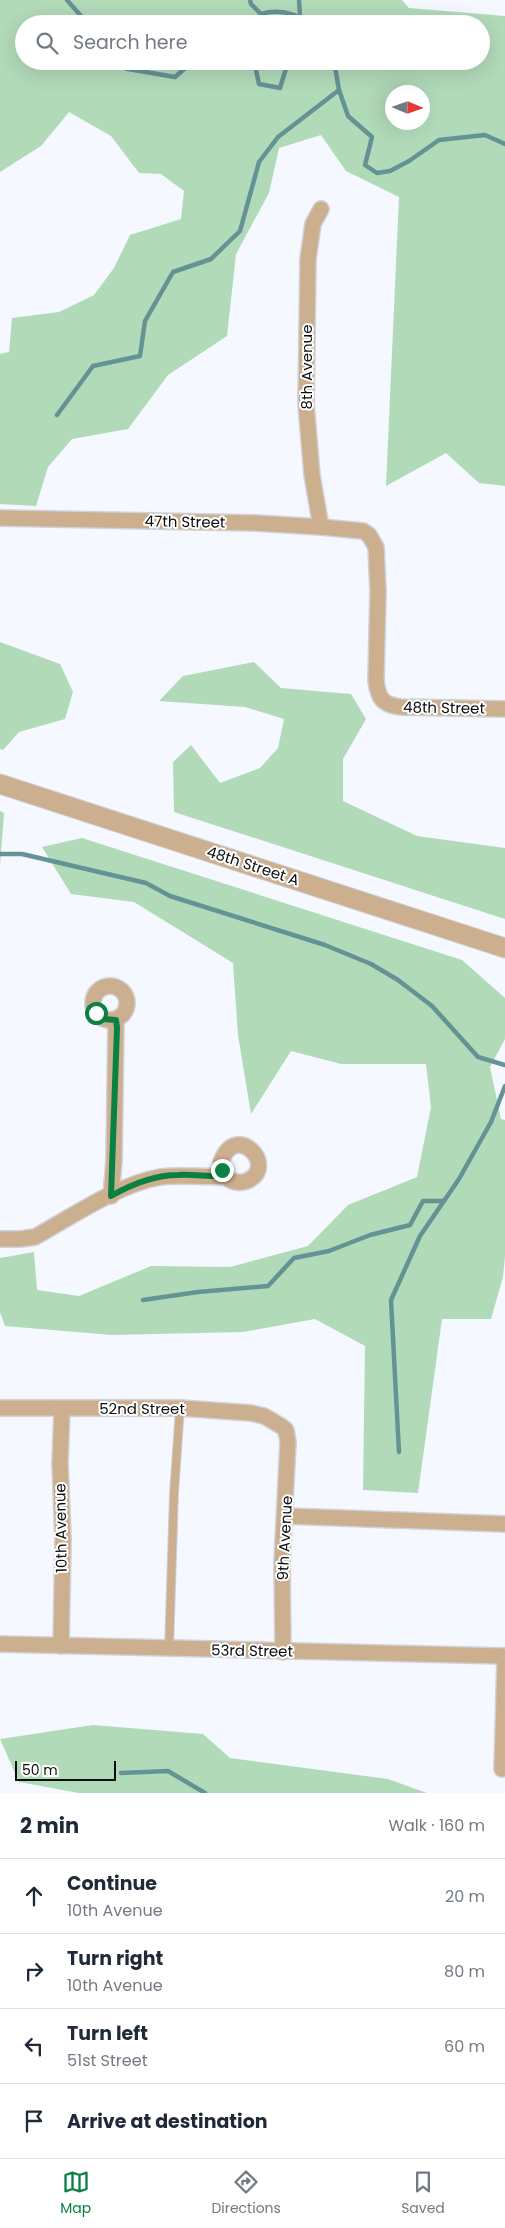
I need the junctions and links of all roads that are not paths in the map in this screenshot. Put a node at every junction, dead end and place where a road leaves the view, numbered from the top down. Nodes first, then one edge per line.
1 (321, 209) dead end
2 (0, 518) edge
3 (321, 526) junction
4 (384, 702) joint
5 (505, 709) edge
6 (0, 784) edge
7 (505, 948) edge
8 (116, 1020) dead end
9 (225, 1176) dead end
10 (111, 1196) junction
11 (0, 1239) edge
12 (0, 1408) edge
13 (180, 1408) junction
14 (62, 1410) junction
15 (281, 1426) joint
16 (286, 1516) junction
17 (505, 1524) edge
18 (0, 1644) edge
19 (61, 1646) junction
20 (169, 1649) junction
21 (283, 1652) junction
22 (505, 1657) edge
23 (502, 1769) dead end

1 - 3 street, 8th Avenue
2 - 3 street, 47th Street
3 - 4 street, 47th Street
4 - 5 street, 48th Street
6 - 7 street, 48th Street A
8 - 10 street
9 - 10 street
10 - 11 street
12 - 14 street, 52nd Street
13 - 14 street, 52nd Street
13 - 15 street, 52nd Street
13 - 20 lane
14 - 19 street, 10th Avenue
15 - 16 street, 9th Avenue
16 - 17 street
16 - 21 street, 9th Avenue
18 - 19 street, 53rd Street
19 - 20 street, 53rd Street
20 - 21 street, 53rd Street
21 - 22 street, 53rd Street
22 - 23 street

